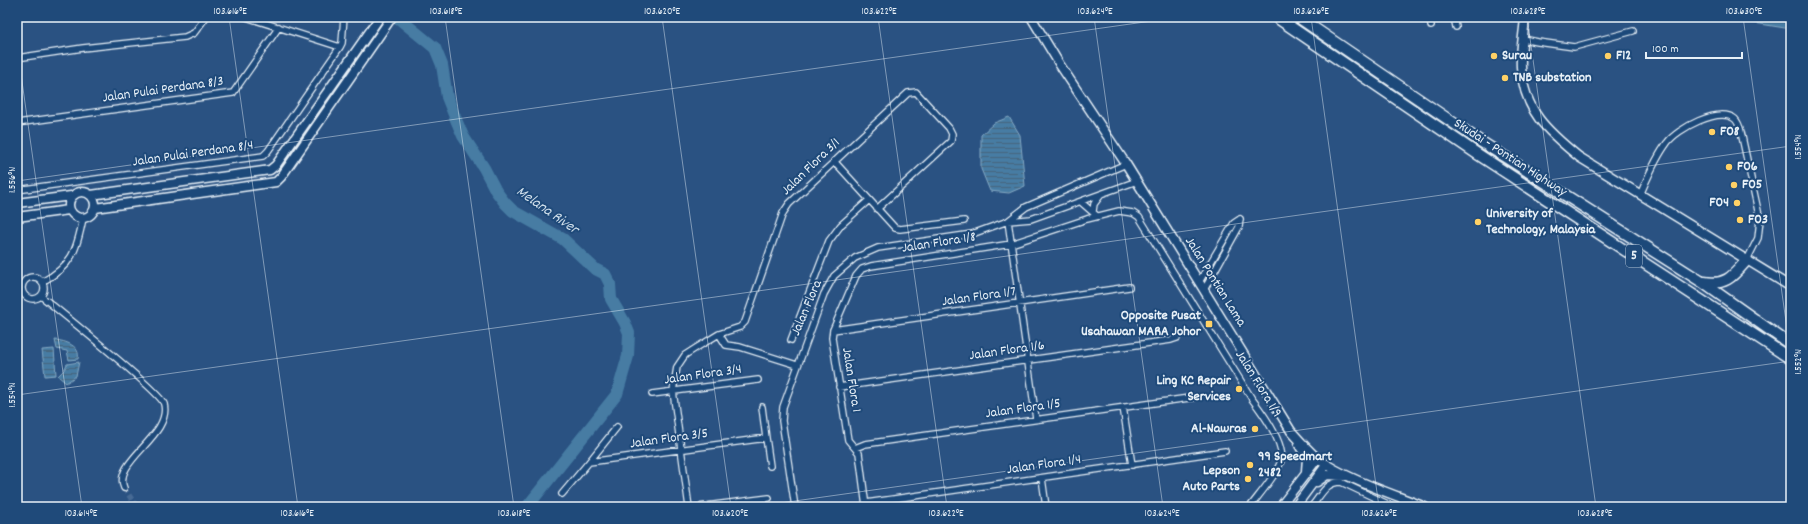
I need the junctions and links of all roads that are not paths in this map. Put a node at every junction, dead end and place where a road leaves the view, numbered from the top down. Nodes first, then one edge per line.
1 (206, 17) edge
2 (246, 17) edge
3 (344, 17) edge
4 (380, 17) edge
5 (1031, 17) edge
6 (1276, 17) edge
7 (1298, 17) edge
8 (1430, 17) edge
9 (1454, 17) edge
10 (1525, 17) edge
11 (391, 18) edge
12 (1431, 26) dead end
13 (1456, 27) dead end
14 (279, 28) junction
15 (1633, 31) dead end
16 (1523, 39) junction
17 (340, 47) junction
18 (17, 58) edge
19 (17, 123) edge
20 (834, 162) junction
21 (1126, 164) junction
22 (1137, 181) junction
23 (17, 190) edge
24 (1102, 194) junction
25 (91, 195) junction
26 (1640, 195) junction
27 (71, 196) junction
28 (869, 200) junction
29 (1081, 202) junction
30 (17, 203) edge
31 (95, 208) junction
32 (877, 209) junction
33 (69, 210) junction
34 (1092, 210) junction
35 (1097, 216) junction
36 (17, 217) edge
37 (83, 218) junction
38 (964, 221) dead end
39 (1008, 221) junction
40 (1011, 244) junction
41 (1747, 260) junction
42 (871, 266) joint
43 (42, 282) junction
44 (1199, 282) junction
45 (1702, 282) junction
46 (1791, 286) edge
47 (1129, 287) dead end
48 (1204, 290) junction
49 (41, 296) junction
50 (1019, 303) junction
51 (833, 330) junction
52 (719, 334) junction
53 (1177, 338) dead end
54 (791, 340) dead end
55 (1791, 344) edge
56 (1791, 359) edge
57 (1027, 360) junction
58 (797, 365) junction
59 (758, 380) dead end
60 (839, 387) junction
61 (673, 391) junction
62 (652, 394) dead end
63 (1196, 396) dead end
64 (762, 407) dead end
65 (1123, 407) junction
66 (1036, 419) junction
67 (617, 427) dead end
68 (1291, 431) junction
69 (766, 438) junction
70 (855, 448) junction
71 (682, 450) junction
72 (1225, 452) dead end
73 (1318, 458) junction
74 (589, 462) junction
75 (1327, 464) junction
76 (1132, 465) junction
77 (770, 466) dead end
78 (1042, 478) junction
79 (1354, 478) junction
80 (1302, 479) junction
81 (124, 488) tunnel mouth
82 (1308, 489) junction
83 (562, 494) dead end
84 (769, 498) dead end
85 (866, 505) edge
86 (689, 507) edge
87 (698, 507) edge
88 (795, 507) edge
89 (1046, 507) edge
90 (1250, 507) edge
91 (1280, 507) edge
92 (1295, 507) edge
93 (1311, 507) edge
94 (1394, 507) edge
95 (1425, 507) edge

1 - 18 street
2 - 14 street
3 - 17 street
4 - 25 street
5 - 21 street, Jalan Pontian Lama
6 - 56 highway, Skudai - Pontian Highway / 5
7 - 45 highway, Skudai - Pontian Highway / 5
8 - 12 street
9 - 13 street
10 - 16 street
11 - 31 street
14 - 17 street
14 - 19 street, Jalan Pulai Perdana 8/3
15 - 16 street
16 - 26 street
17 - 23 street, Jalan Pulai Perdana 8/4
20 - 28 street
20 - 32 street, Jalan Flora 3/1
20 - 52 street, Jalan Flora 3/1
21 - 22 street, Jalan Pontian Lama
21 - 39 street, Jalan Flora
22 - 24 street, Jalan Flora
22 - 44 street, Jalan Pontian Lama
24 - 29 street, Jalan Flora
24 - 34 street
25 - 27 street
25 - 31 street
26 - 41 street
26 - 41 street
27 - 30 street
27 - 33 street
28 - 32 street
28 - 54 street
29 - 34 street
29 - 39 street, Jalan Flora
31 - 37 street
32 - 38 street
33 - 36 street
33 - 37 street
34 - 35 street
35 - 40 street, Jalan Flora 1/9
35 - 90 street, Jalan Flora 1/9
37 - 43 street
39 - 40 street
39 - 58 street, Jalan Flora
40 - 42 street, Jalan Flora 1/8
40 - 50 street
41 - 45 highway
41 - 46 street
42 - 51 street, Jalan Flora 1
43 - 49 street
43 - 49 street
44 - 48 street, Jalan Pontian Lama
44 - 48 street
45 - 55 highway, Skudai - Pontian Highway / 5
47 - 50 street, Jalan Flora 1/7
48 - 68 street, Jalan Pontian Lama
49 - 81 street
50 - 51 street, Jalan Flora 1/7
50 - 57 street
51 - 60 street, Jalan Flora 1
52 - 58 street
52 - 61 street, Jalan Flora 3/1
53 - 57 street, Jalan Flora 1/6
57 - 60 street, Jalan Flora 1/6
57 - 66 street
58 - 88 street, Jalan Flora
59 - 61 street, Jalan Flora 3/4
60 - 70 street, Jalan Flora 1
61 - 62 street, Jalan Flora 3/4
61 - 71 street
63 - 65 street, Jalan Flora 1/5
64 - 69 street
65 - 66 street, Jalan Flora 1/5
65 - 76 street
66 - 70 street, Jalan Flora 1/5
67 - 74 street
68 - 73 street, Jalan Pontian Lama
68 - 80 street
69 - 71 street, Jalan Flora 3/5
69 - 77 street
70 - 85 street, Jalan Flora 1
71 - 74 street, Jalan Flora 3/5
71 - 86 street
72 - 76 street, Jalan Flora 1/4
73 - 75 street, Jalan Pontian Lama
73 - 80 street
74 - 83 street
75 - 79 street, Jalan Pontian Lama
75 - 82 street
76 - 78 street, Jalan Flora 1/4
78 - 85 street, Jalan Flora 1/4
78 - 89 street
79 - 82 street
79 - 95 street, Jalan Pontian Lama
80 - 91 street
82 - 92 street
84 - 87 street
93 - 94 street

